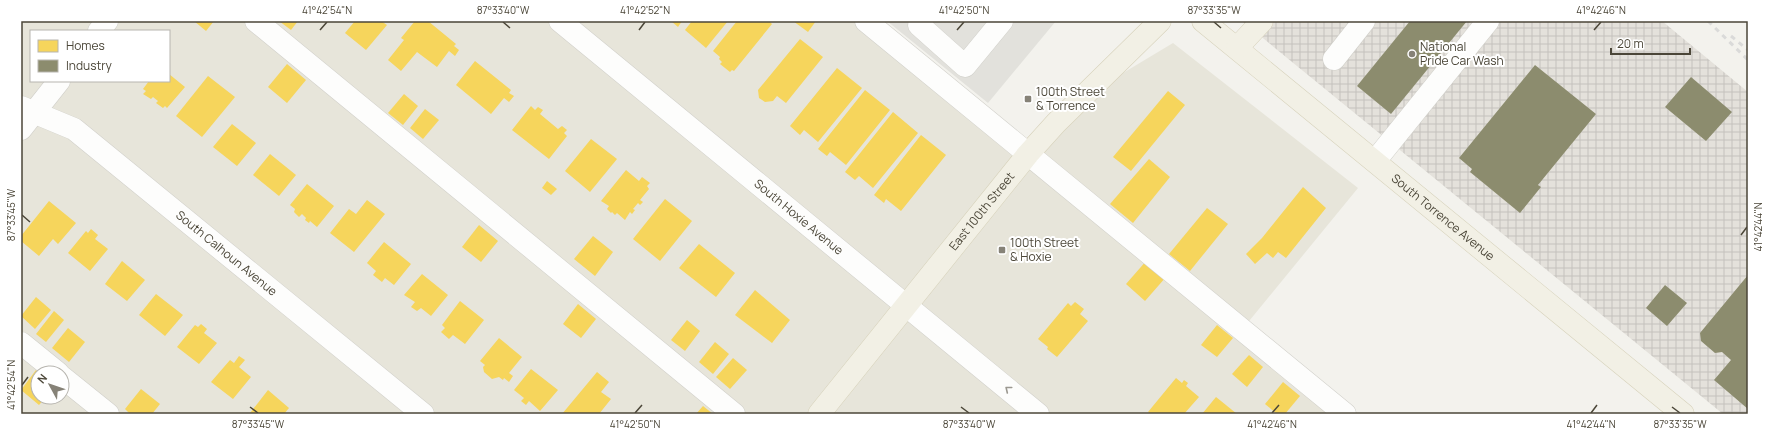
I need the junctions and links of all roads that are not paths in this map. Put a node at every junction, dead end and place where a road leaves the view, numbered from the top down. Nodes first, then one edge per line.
1 (107, 21) edge
2 (256, 21) edge
3 (560, 21) edge
4 (866, 21) edge
5 (922, 21) edge
6 (1002, 21) edge
7 (1160, 21) edge
8 (1203, 21) edge
9 (1262, 21) edge
10 (1364, 21) edge
11 (1488, 21) edge
12 (100, 30) edge
13 (1237, 48) junction
14 (1334, 59) dead end
15 (58, 82) edge
16 (25, 116) edge
17 (1028, 154) junction
18 (1375, 161) junction
19 (906, 306) junction
20 (21, 343) edge
21 (48, 365) edge
22 (70, 383) edge
23 (108, 414) edge
24 (423, 414) edge
25 (734, 414) edge
26 (818, 414) edge
27 (1038, 414) edge
28 (1345, 414) edge
29 (1683, 414) edge

1 - 12 street
2 - 25 street
3 - 19 street, South Hoxie Avenue
4 - 17 street
5 - 6 street
7 - 17 main road, East 100th Street
8 - 13 main road, South Torrence Avenue
9 - 13 main road
10 - 14 street
11 - 18 street
13 - 18 main road, South Torrence Avenue
15 - 16 street
16 - 24 street, South Calhoun Avenue
17 - 19 main road, East 100th Street
17 - 28 street
18 - 29 main road, South Torrence Avenue
19 - 26 main road, East 100th Street
27 -> 19 street, South Hoxie Avenue
20 - 21 street
22 - 23 street

